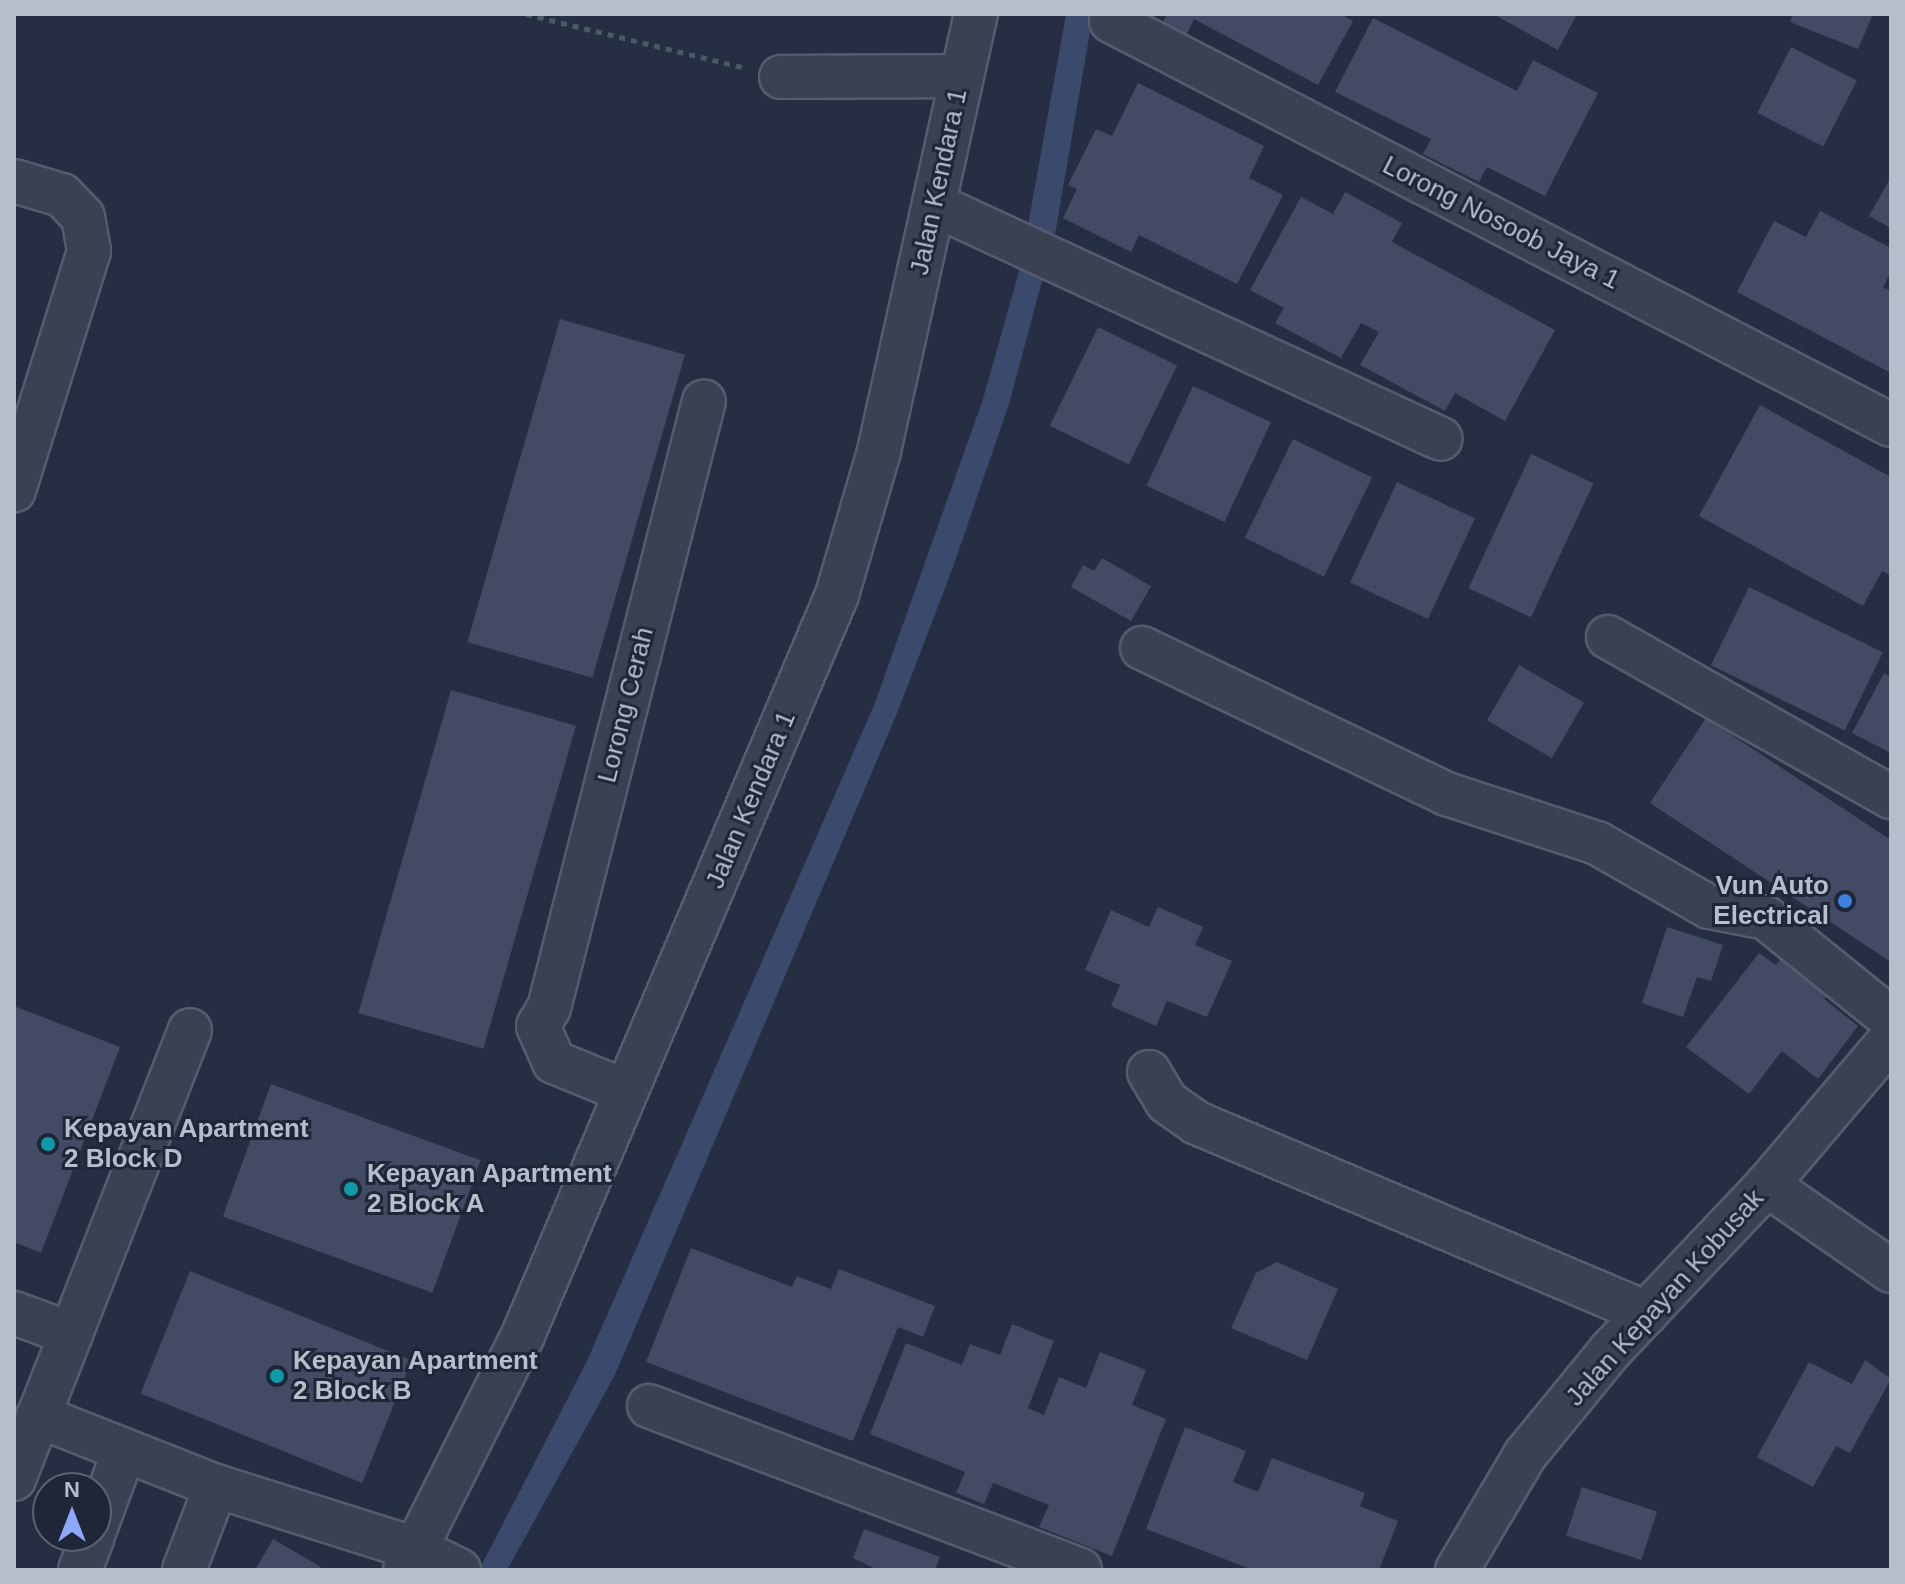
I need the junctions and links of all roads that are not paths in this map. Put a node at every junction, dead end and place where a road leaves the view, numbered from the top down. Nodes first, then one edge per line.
1 (976, 14) edge
2 (1111, 21) dead end
3 (961, 76) junction
4 (781, 77) road end
5 (14, 181) edge
6 (935, 205) junction
7 (704, 401) dead end
8 (1891, 425) edge
9 (1441, 439) dead end
10 (22, 440) edge
11 (14, 491) edge
12 (1608, 637) dead end
13 (1142, 648) dead end
14 (1891, 797) edge
15 (1891, 1019) edge
16 (190, 1030) dead end
17 (1891, 1039) edge
18 (1149, 1072) dead end
19 (629, 1080) junction
20 (1767, 1185) junction
21 (1891, 1271) edge
22 (14, 1313) edge
23 (1647, 1313) junction
24 (71, 1334) junction
25 (649, 1406) dead end
26 (38, 1416) junction
27 (124, 1451) junction
28 (14, 1479) edge
29 (112, 1484) edge
30 (216, 1486) junction
31 (411, 1560) edge
32 (184, 1570) edge
33 (459, 1570) edge
34 (1080, 1570) edge
35 (1457, 1570) edge

1 - 3 street, Jalan Kendara 1
2 - 8 street, Lorong Nosoob Jaya 1
3 - 4 street
3 - 6 street, Jalan Kendara 1
5 - 10 street
6 - 9 street
6 - 19 street, Jalan Kendara 1
7 - 19 street, Lorong Cerah
10 - 11 street
12 - 14 street
13 - 15 street
16 - 24 street
17 - 20 street, Jalan Kepayan Kobusak
18 - 23 street
19 - 31 street, Jalan Kendara 1
20 - 21 street
20 - 23 street, Jalan Kepayan Kobusak
22 - 24 street
23 - 35 street, Jalan Kepayan Kobusak
24 - 26 street
25 - 34 street
26 - 27 street
26 - 28 street
27 - 29 street
27 - 30 street
30 - 31 street
30 - 32 street
31 - 33 street

